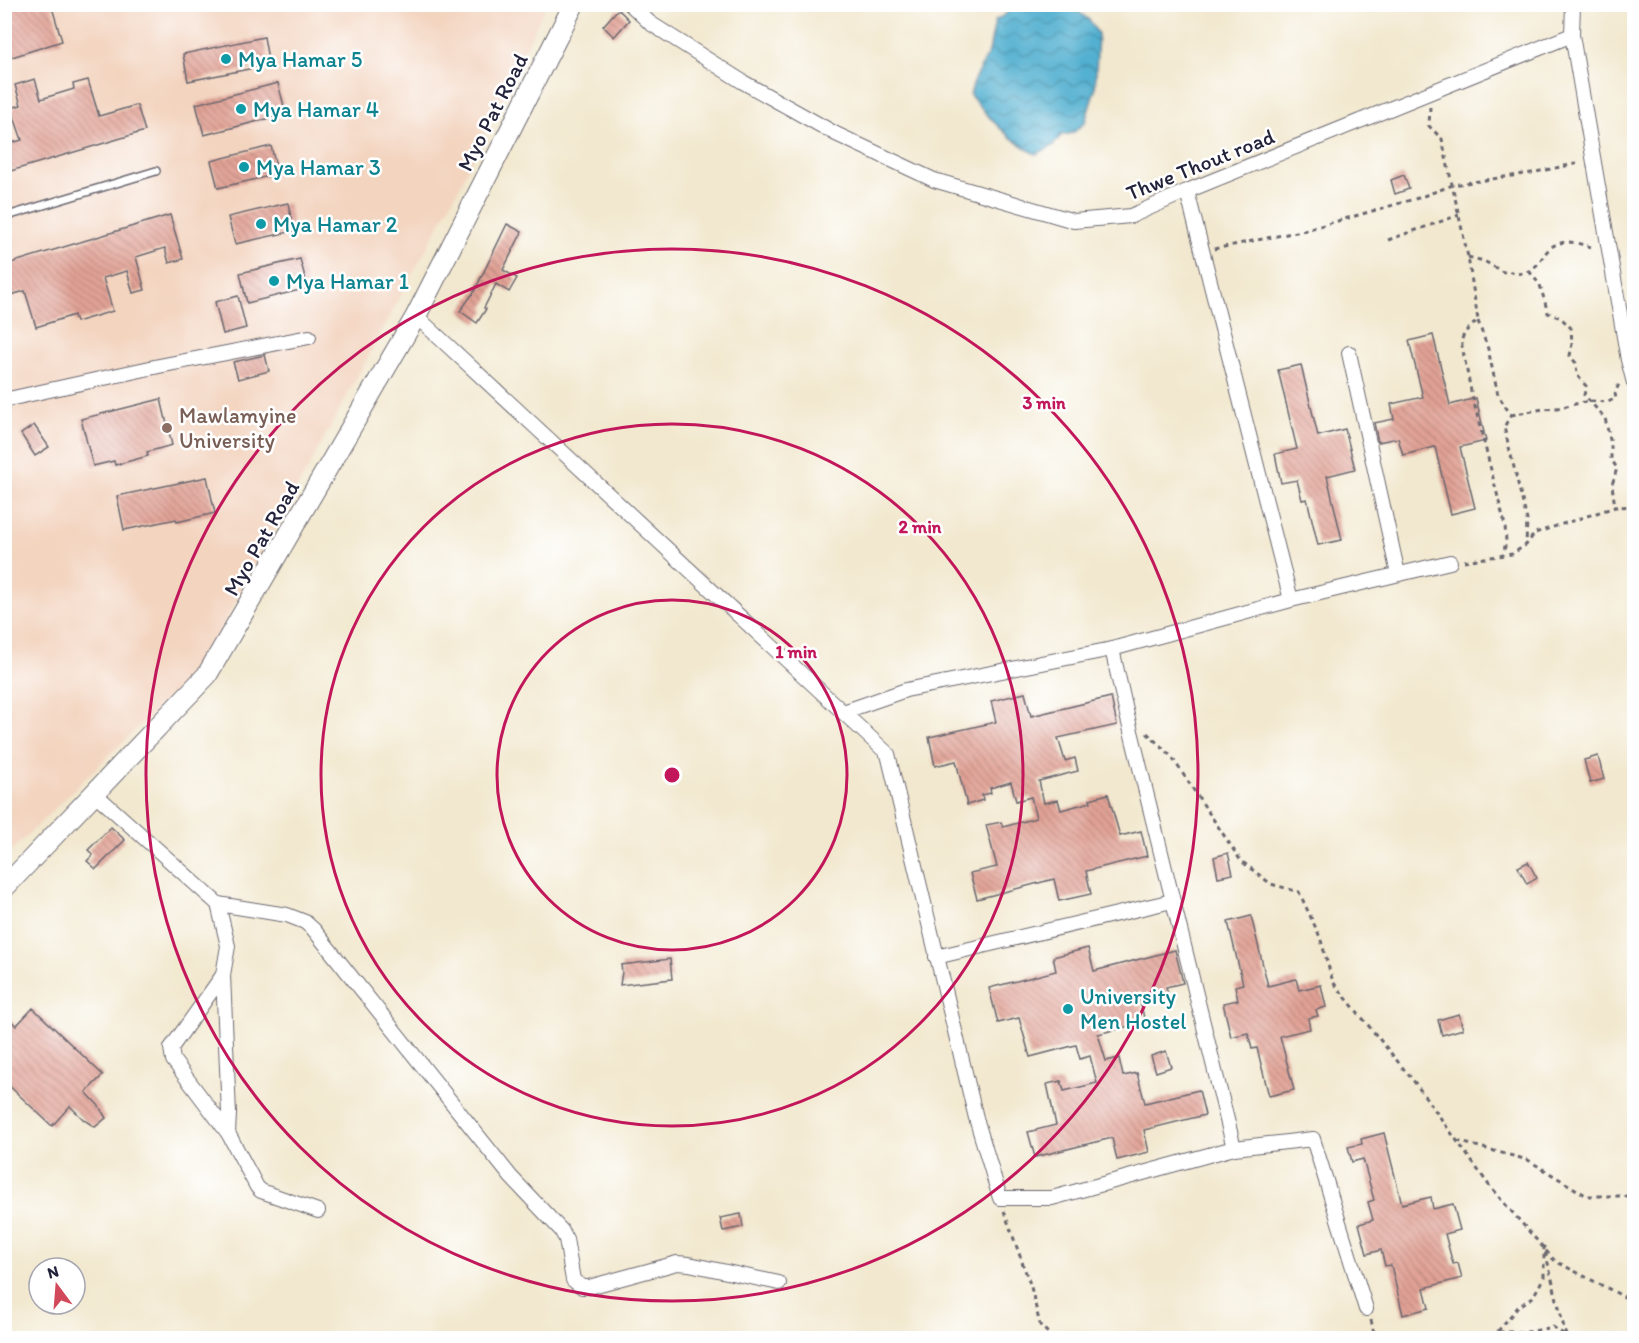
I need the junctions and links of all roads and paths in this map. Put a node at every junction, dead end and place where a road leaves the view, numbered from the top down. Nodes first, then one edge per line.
1 (574, 4) edge
2 (630, 4) edge
3 (1573, 4) edge
4 (1572, 35) junction
5 (1427, 94) junction
6 (1594, 160) junction
7 (156, 171) dead end
8 (1453, 185) junction
9 (1187, 191) junction
10 (1459, 215) junction
11 (4, 217) edge
12 (1389, 240) dead end
13 (1609, 247) junction
14 (1202, 251) junction
15 (1468, 257) junction
16 (1529, 271) junction
17 (416, 316) junction
18 (1478, 320) junction
19 (309, 337) dead end
20 (1348, 353) dead end
21 (1631, 387) edge
22 (4, 400) edge
23 (1589, 401) junction
24 (1511, 415) junction
25 (1635, 506) edge
26 (1615, 507) junction
27 (1526, 544) junction
28 (1503, 555) junction
29 (1450, 562) joint
30 (1398, 574) junction
31 (1291, 600) junction
32 (1112, 649) junction
33 (843, 712) junction
34 (1127, 715) junction
35 (94, 793) junction
36 (4, 888) edge
37 (1172, 901) junction
38 (218, 904) junction
39 (936, 957) junction
40 (223, 975) junction
41 (228, 1133) junction
42 (1457, 1141) junction
43 (1234, 1148) junction
44 (1635, 1196) edge
45 (1000, 1198) junction
46 (318, 1211) dead end
47 (1544, 1247) junction
48 (779, 1283) dead end
49 (1635, 1302) edge
50 (1366, 1309) joint
51 (1498, 1332) junction
52 (1053, 1338) edge
53 (1376, 1338) edge
54 (1492, 1338) edge

1 - 17 main road, Myo Pat Road
2 - 9 street, Thwe Thout road
3 - 4 street
4 - 5 street, Thwe Thout road
4 - 6 street
5 - 8 path
5 - 9 street, Thwe Thout road
6 - 8 path
6 - 13 street
7 - 11 lane
8 - 10 path
8 - 14 path
9 - 14 street
10 - 12 path
10 - 15 path
13 - 16 path
13 - 21 street
14 - 31 street
15 - 16 path
15 - 18 path
16 - 23 path
17 - 33 street
17 - 35 main road, Myo Pat Road
18 - 24 path
18 - 28 path
19 - 22 street
20 - 30 street
21 - 23 path
23 - 24 path
23 - 26 path
24 - 27 path
25 - 26 path
26 - 27 path
27 - 28 path
28 - 29 path
29 - 30 street
30 - 31 street
31 - 32 street
32 - 33 street
32 - 34 street
33 - 39 street
34 - 37 street
34 - 42 path
35 - 36 main road, Myo Pat Road
35 - 38 street
37 - 39 street
37 - 43 street
38 - 40 street
38 - 48 street
39 - 45 street
40 - 41 street
40 - 41 street
41 - 46 street
42 - 44 path
42 - 47 path
43 - 45 street
43 - 50 street
45 - 52 path
47 - 49 path
47 - 51 path
47 - 51 path
50 - 53 path
51 - 54 path

